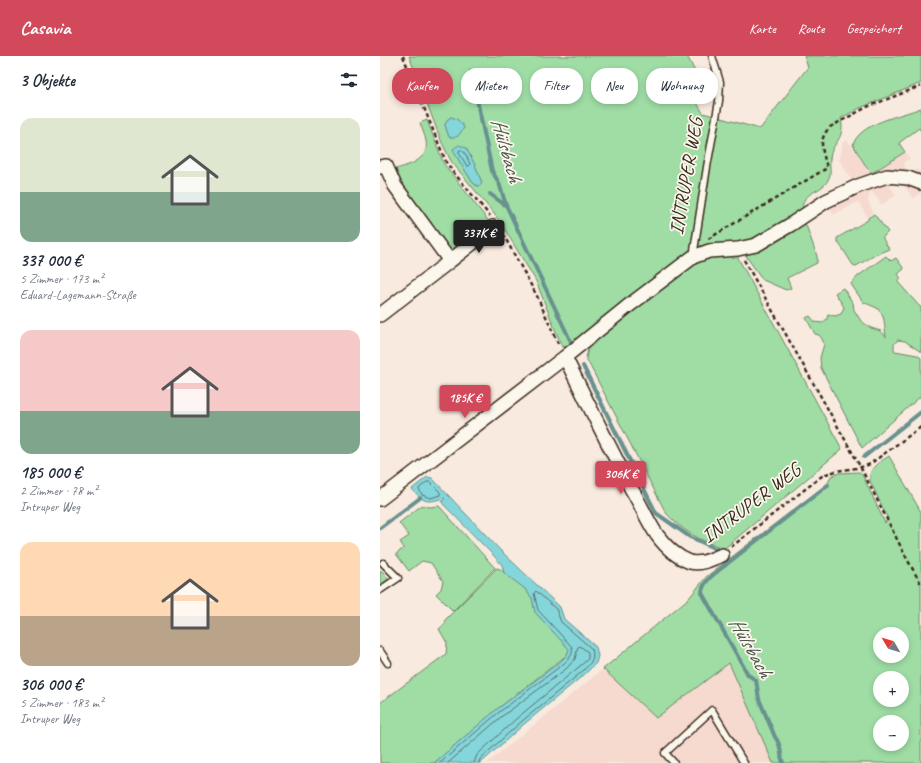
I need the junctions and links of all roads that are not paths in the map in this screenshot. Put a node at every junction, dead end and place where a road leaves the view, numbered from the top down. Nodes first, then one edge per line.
1 (712, 56) edge
2 (380, 167) edge
3 (921, 183) edge
4 (495, 225) road end
5 (693, 254) junction
6 (450, 261) junction
7 (380, 315) edge
8 (565, 358) junction
9 (380, 499) edge
10 (722, 555) road end
11 (383, 563) dead end
12 (380, 590) edge
13 (380, 651) edge
14 (388, 663) dead end
15 (674, 763) edge
16 (744, 763) edge

1 - 5 lane, INTRUPER WEG
2 - 6 street
3 - 5 street, INTRUPER WEG
4 - 6 street
5 - 8 street, INTRUPER WEG
6 - 7 street
8 - 9 street, INTRUPER WEG
8 - 10 street, INTRUPER WEG
11 - 12 lane
13 - 14 lane
15 - 16 lane

